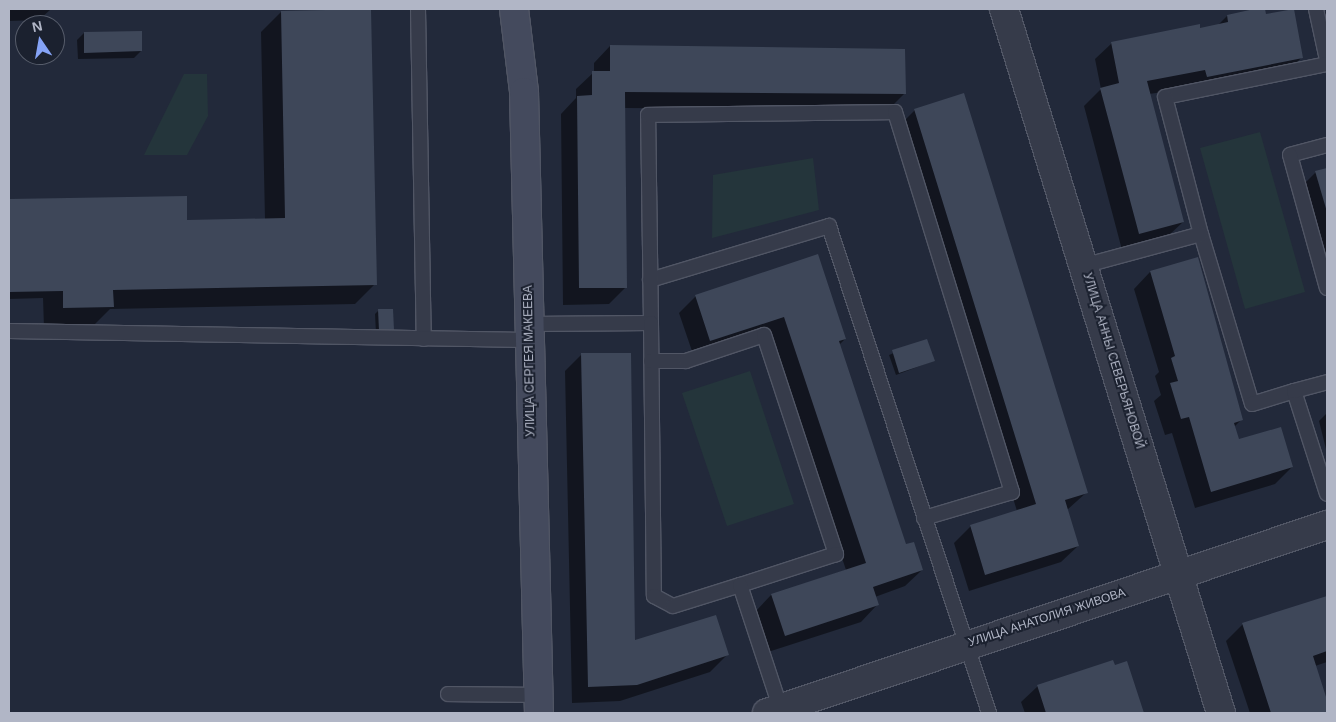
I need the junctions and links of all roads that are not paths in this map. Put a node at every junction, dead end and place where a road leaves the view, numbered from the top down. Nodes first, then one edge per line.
1 (418, 9) edge
2 (514, 9) edge
3 (1004, 9) edge
4 (1316, 9) edge
5 (1327, 60) edge
6 (1327, 64) edge
7 (1327, 145) edge
8 (1201, 234) junction
9 (1083, 266) junction
10 (650, 280) junction
11 (1327, 288) edge
12 (651, 323) junction
13 (9, 331) edge
14 (529, 332) junction
15 (424, 338) junction
16 (651, 362) junction
17 (1327, 382) edge
18 (1294, 391) junction
19 (1327, 494) edge
20 (924, 518) junction
21 (1327, 525) edge
22 (1178, 574) junction
23 (740, 585) junction
24 (966, 645) junction
25 (448, 694) dead end
26 (538, 704) edge
27 (777, 712) edge
28 (989, 713) edge
29 (1221, 713) edge

1 - 15 lane
2 - 14 street, УЛИЦА СЕРГЕЯ МАКЕЕВА
3 - 9 street, УЛИЦА АННЫ СЕВЕРЬЯНОВОЙ
4 - 5 lane
6 - 8 lane
7 - 11 lane
8 - 9 lane
8 - 18 lane
9 - 22 street, УЛИЦА АННЫ СЕВЕРЬЯНОВОЙ
10 - 12 lane
10 - 20 lane
10 - 20 lane
12 - 14 lane
12 - 16 lane
13 - 15 lane
14 - 15 lane
14 - 26 street, УЛИЦА СЕРГЕЯ МАКЕЕВА
16 - 23 lane
16 - 23 lane
17 - 18 lane
18 - 19 lane
20 - 24 lane
21 - 22 street, УЛИЦА АНАТОЛИЯ ЖИВОВА
22 - 24 street, УЛИЦА АНАТОЛИЯ ЖИВОВА
22 - 29 street, УЛИЦА АННЫ СЕВЕРЬЯНОВОЙ
23 - 27 lane
24 - 27 street, УЛИЦА АНАТОЛИЯ ЖИВОВА
24 - 28 lane
25 - 26 lane

